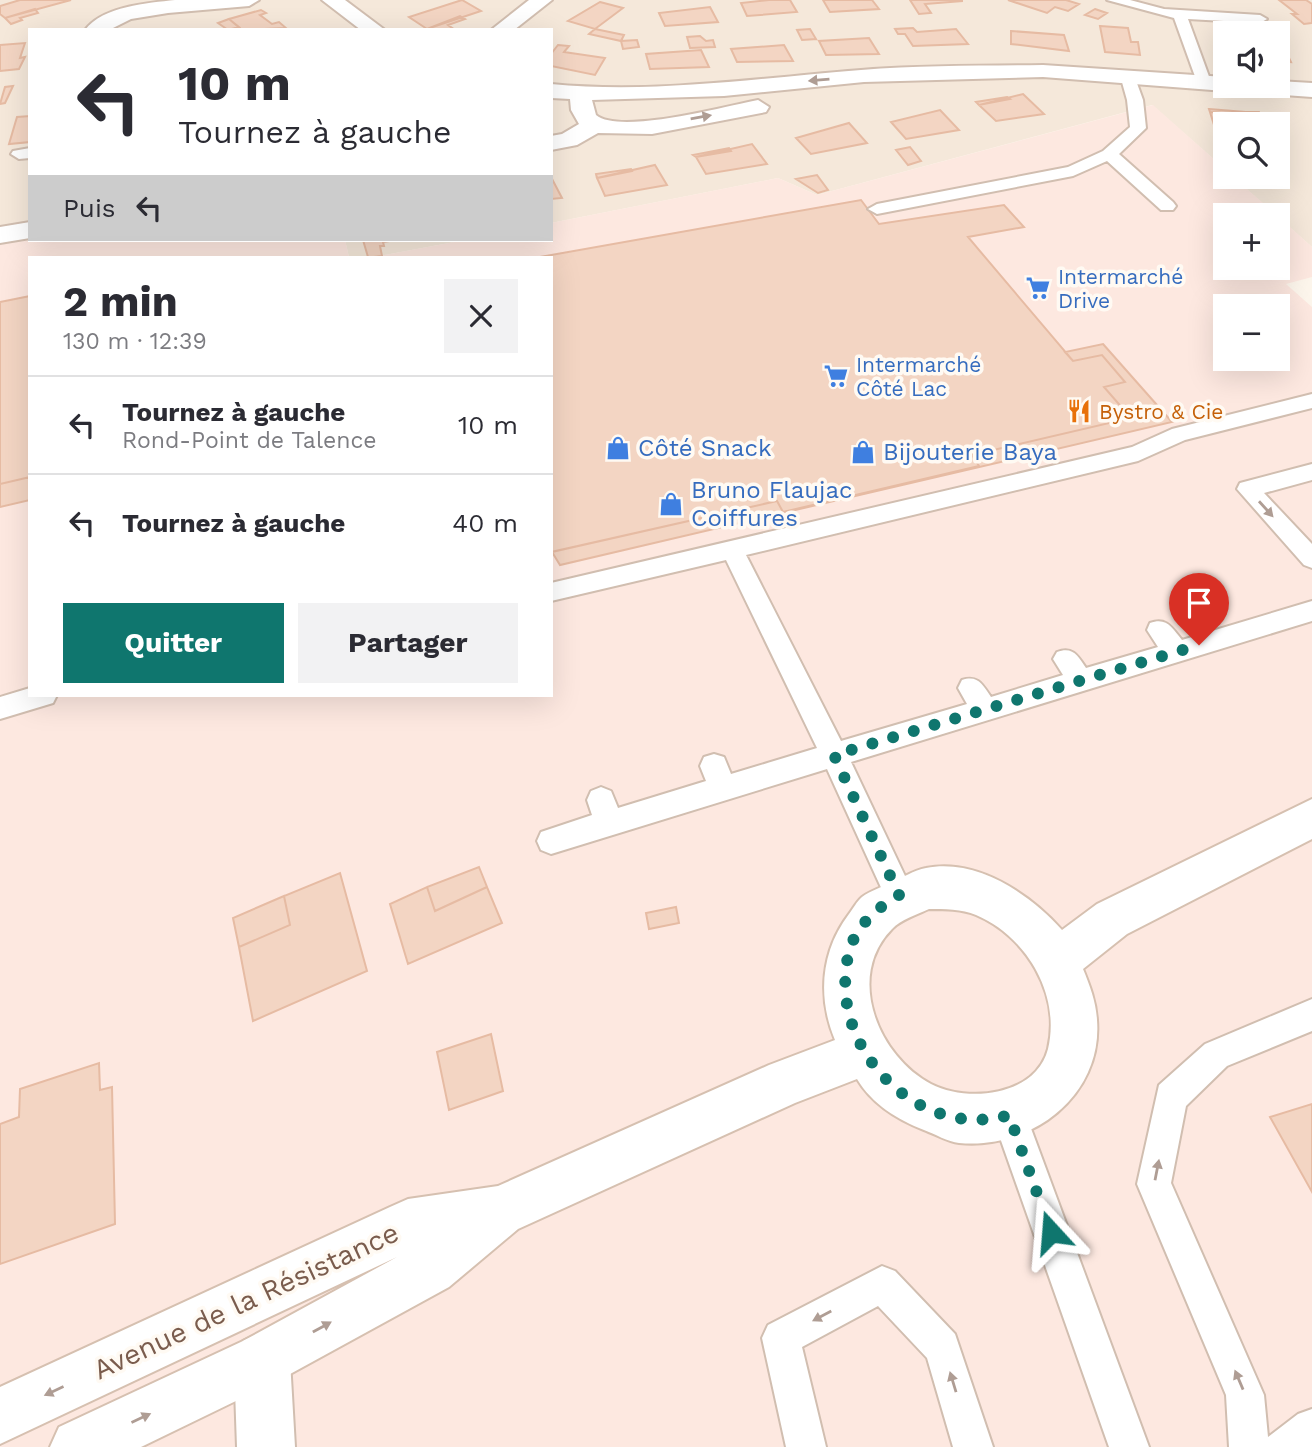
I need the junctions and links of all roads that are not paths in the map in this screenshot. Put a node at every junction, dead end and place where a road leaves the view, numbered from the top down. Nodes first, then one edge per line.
1 (249, 0) edge
2 (331, 0) edge
3 (542, 0) edge
4 (1114, 0) edge
5 (1180, 15) junction
6 (1260, 19) dead end
7 (98, 28) edge
8 (372, 28) edge
9 (504, 28) edge
10 (1127, 75) junction
11 (1213, 79) edge
12 (868, 83) junction
13 (1213, 83) edge
14 (747, 87) junction
15 (1290, 88) edge
16 (1312, 90) edge
17 (553, 91) edge
18 (583, 94) junction
19 (761, 106) junction
20 (595, 125) junction
21 (553, 144) edge
22 (1109, 154) junction
23 (1167, 205) dead end
24 (877, 209) dead end
25 (28, 230) edge
26 (0, 234) edge
27 (1312, 401) edge
28 (1312, 472) edge
29 (732, 548) junction
30 (1312, 559) edge
31 (553, 592) edge
32 (1312, 611) edge
33 (1159, 630) dead end
34 (1177, 652) junction
35 (1066, 659) dead end
36 (1081, 682) junction
37 (37, 697) edge
38 (0, 708) edge
39 (834, 755) junction
40 (1312, 818) edge
41 (551, 841) dead end
42 (899, 895) junction
43 (1057, 961) junction
44 (1312, 1015) edge
45 (864, 1053) junction
46 (1009, 1115) junction
47 (500, 1211) junction
48 (262, 1360) junction
49 (0, 1416) edge
50 (1312, 1428) edge
51 (79, 1447) edge
52 (266, 1447) edge
53 (806, 1447) edge
54 (973, 1447) edge
55 (1129, 1447) edge
56 (1249, 1447) edge
57 (1283, 1447) edge

1 - 7 street
2 - 8 street
3 - 9 street
4 - 5 lane
5 - 6 lane
5 - 11 lane
10 - 12 street
10 - 13 street
10 - 22 lane
12 -> 14 street
12 - 19 street
14 - 18 street
14 - 19 street
15 - 16 street
17 - 18 street
18 - 20 street
20 -> 19 street
20 - 21 street
22 - 23 lane
22 - 24 lane
25 - 26 street
27 - 29 lane
28 -> 30 lane
29 - 31 lane
29 - 39 lane
32 - 34 lane
33 - 34 lane
34 - 36 lane
35 - 36 lane
36 - 39 lane
37 - 38 lane
39 - 41 lane
39 - 42 lane
40 - 43 street
42 - 43 street
42 - 45 street
43 - 46 street
56 -> 44 lane
45 - 46 street
45 - 47 street, Avenue de la Résistance
46 - 55 lane
48 -> 47 street, Avenue de la Résistance
47 -> 49 street, Avenue de la Résistance
51 -> 48 street, Avenue de la Résistance
48 - 52 street
50 - 57 lane
54 -> 53 lane

